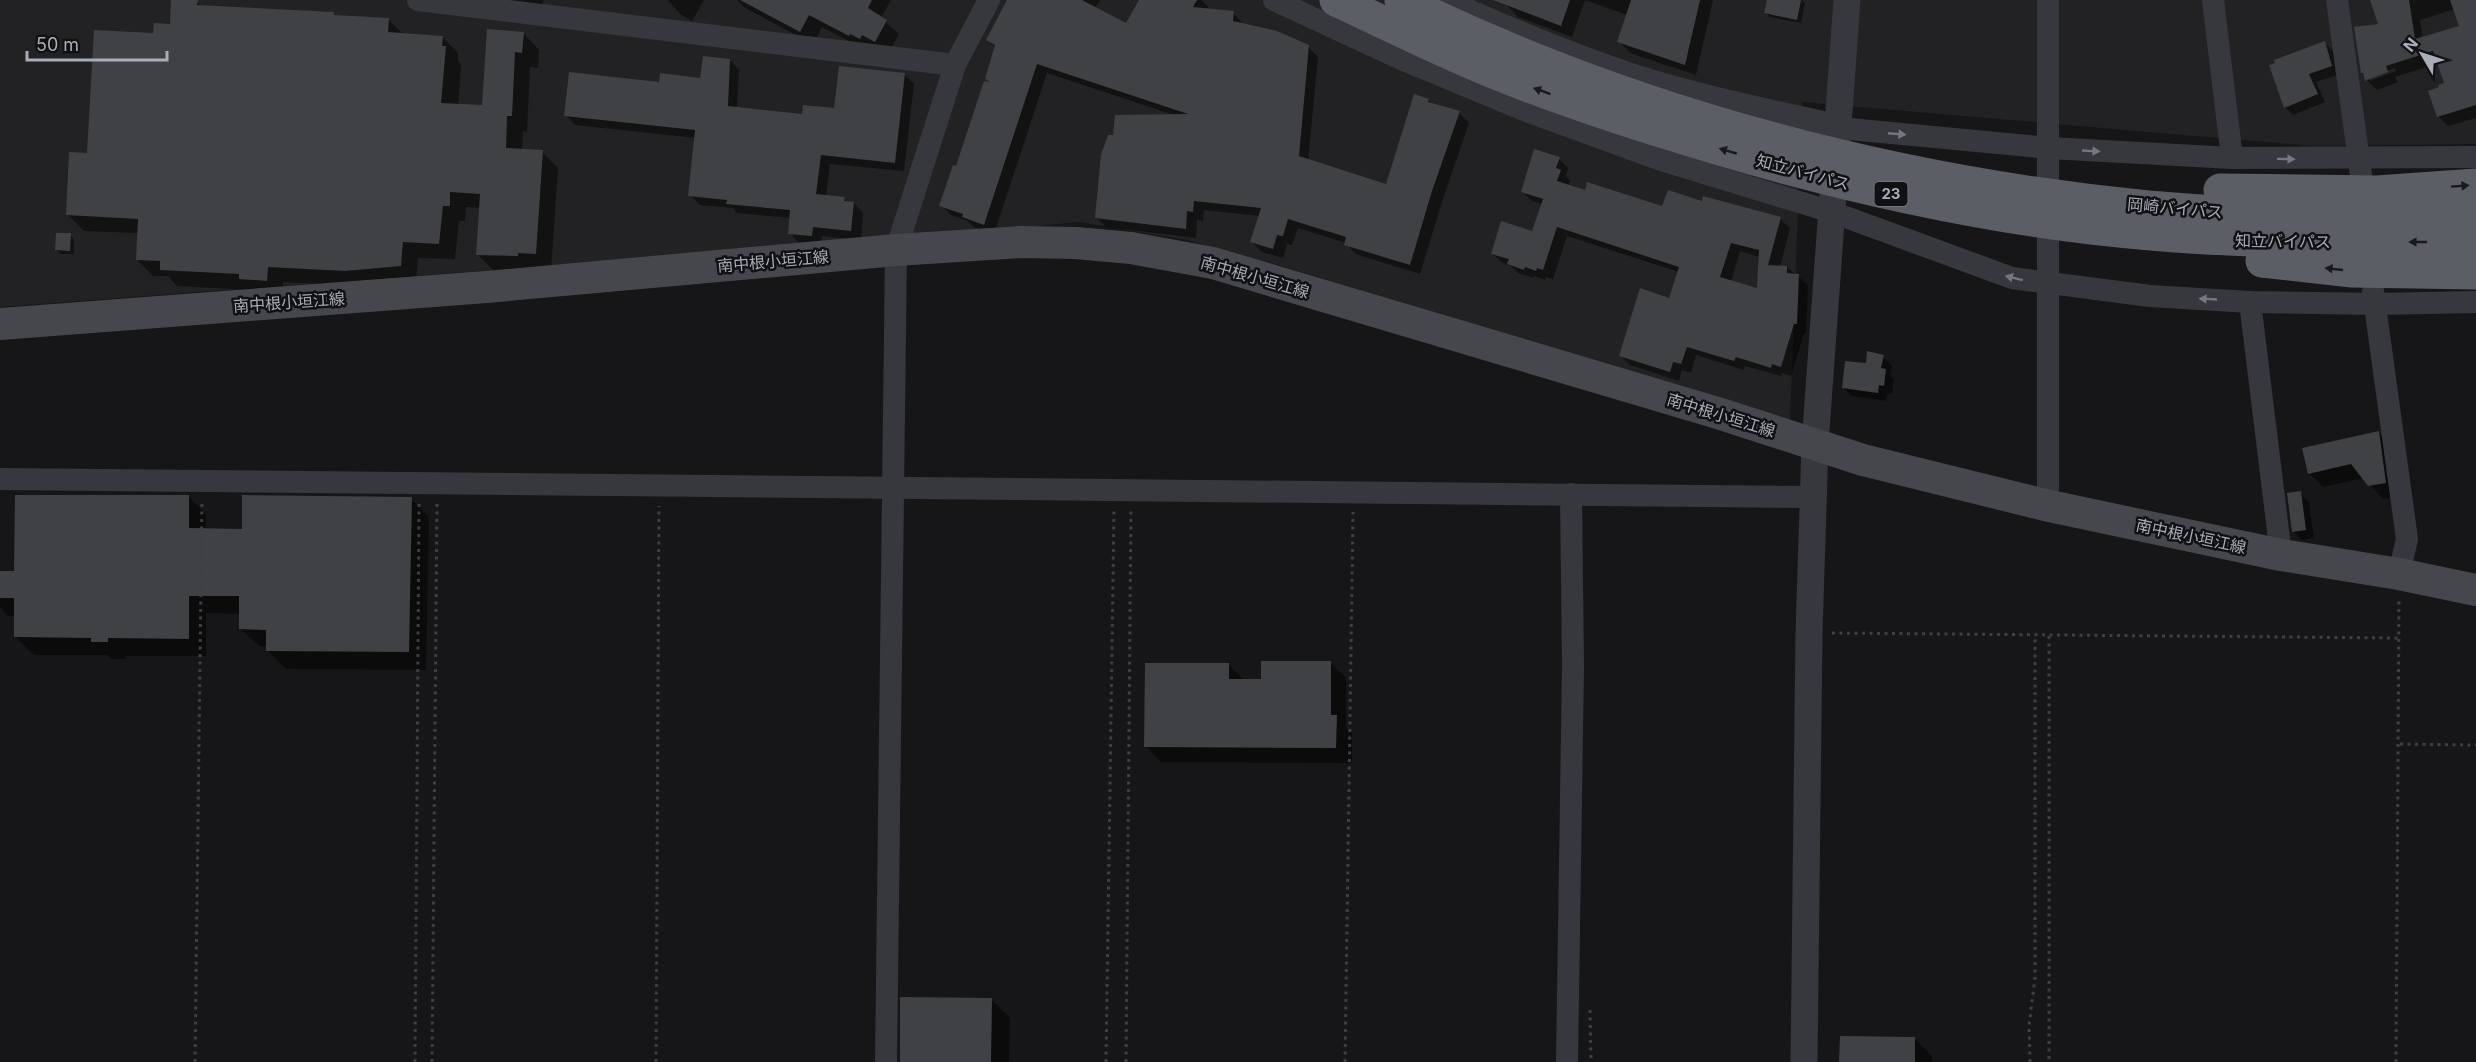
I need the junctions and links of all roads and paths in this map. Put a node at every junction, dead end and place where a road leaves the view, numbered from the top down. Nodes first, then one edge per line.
1 (418, 0) edge
2 (989, 0) edge
3 (1274, 0) edge
4 (1336, 0) edge
5 (1401, 0) edge
6 (1440, 0) edge
7 (1847, 0) edge
8 (2048, 0) edge
9 (2213, 0) edge
10 (2337, 0) edge
11 (955, 65) junction
12 (1839, 128) junction
13 (2049, 148) junction
14 (2476, 157) edge
15 (2232, 158) junction
16 (2359, 160) junction
17 (1878, 166) junction
18 (1795, 171) junction
19 (2476, 185) edge
20 (1832, 212) junction
21 (2476, 212) edge
22 (2476, 241) edge
23 (896, 250) junction
24 (2476, 273) edge
25 (2049, 284) junction
26 (2250, 302) junction
27 (2476, 302) edge
28 (2375, 304) junction
29 (0, 324) edge
30 (1815, 444) junction
31 (0, 479) edge
32 (202, 481) junction
33 (428, 483) junction
34 (659, 486) junction
35 (892, 487) junction
36 (1123, 490) junction
37 (1354, 493) junction
38 (1571, 494) junction
39 (1813, 497) junction
40 (2045, 505) junction
41 (2282, 555) junction
42 (2399, 574) junction
43 (2476, 590) edge
44 (1809, 633) junction
45 (2035, 636) junction
46 (2049, 636) junction
47 (2400, 638) junction
48 (2400, 744) junction
49 (2476, 745) edge
50 (195, 1062) edge
51 (415, 1062) edge
52 (432, 1062) edge
53 (656, 1062) edge
54 (886, 1062) edge
55 (1106, 1062) edge
56 (1126, 1062) edge
57 (1345, 1062) edge
58 (1568, 1062) edge
59 (1804, 1062) edge
60 (2030, 1062) edge
61 (2049, 1062) edge
62 (2396, 1062) edge

1 - 11 street
2 - 11 street
3 - 20 street
18 -> 4 highway, 知立バイパス / 23, bridge
5 - 17 highway, 知立バイパス / 23, bridge
6 - 12 street
7 - 12 street
8 - 13 street
9 - 15 street
10 - 16 street
11 - 23 street
12 -> 13 street
12 - 20 street
13 -> 15 street
13 - 25 street
14 - 16 street
15 -> 16 street
16 - 28 street
17 -> 19 highway, 23, bridge
17 - 21 highway, 岡崎バイパス / 23, bridge
22 -> 18 highway, 知立バイパス / 23, bridge
24 -> 18 highway, 23, bridge
25 -> 20 street
20 - 30 street
23 - 29 main road, 南中根小垣江線
23 - 30 main road, 南中根小垣江線
23 - 35 street
26 -> 25 street
25 - 40 street
26 - 28 street
26 - 41 street
27 - 28 street
28 - 42 street
30 - 39 street
30 - 40 main road, 南中根小垣江線
31 - 32 street
32 - 33 street
32 - 50 path
33 - 34 street
33 - 51 path
33 - 52 path
34 - 35 street
34 - 53 path
35 - 36 street
35 - 54 street
36 - 37 street
36 - 55 path
36 - 56 path
37 - 38 street
37 - 57 path
38 - 39 street
38 - 58 street
39 - 44 street
40 - 41 main road, 南中根小垣江線
41 - 42 main road, 南中根小垣江線
42 - 43 main road, 南中根小垣江線
42 - 47 path
44 - 45 path
44 - 59 street
45 - 46 path
45 - 60 path
46 - 47 path
46 - 61 path
47 - 48 path
48 - 49 path
48 - 62 path

